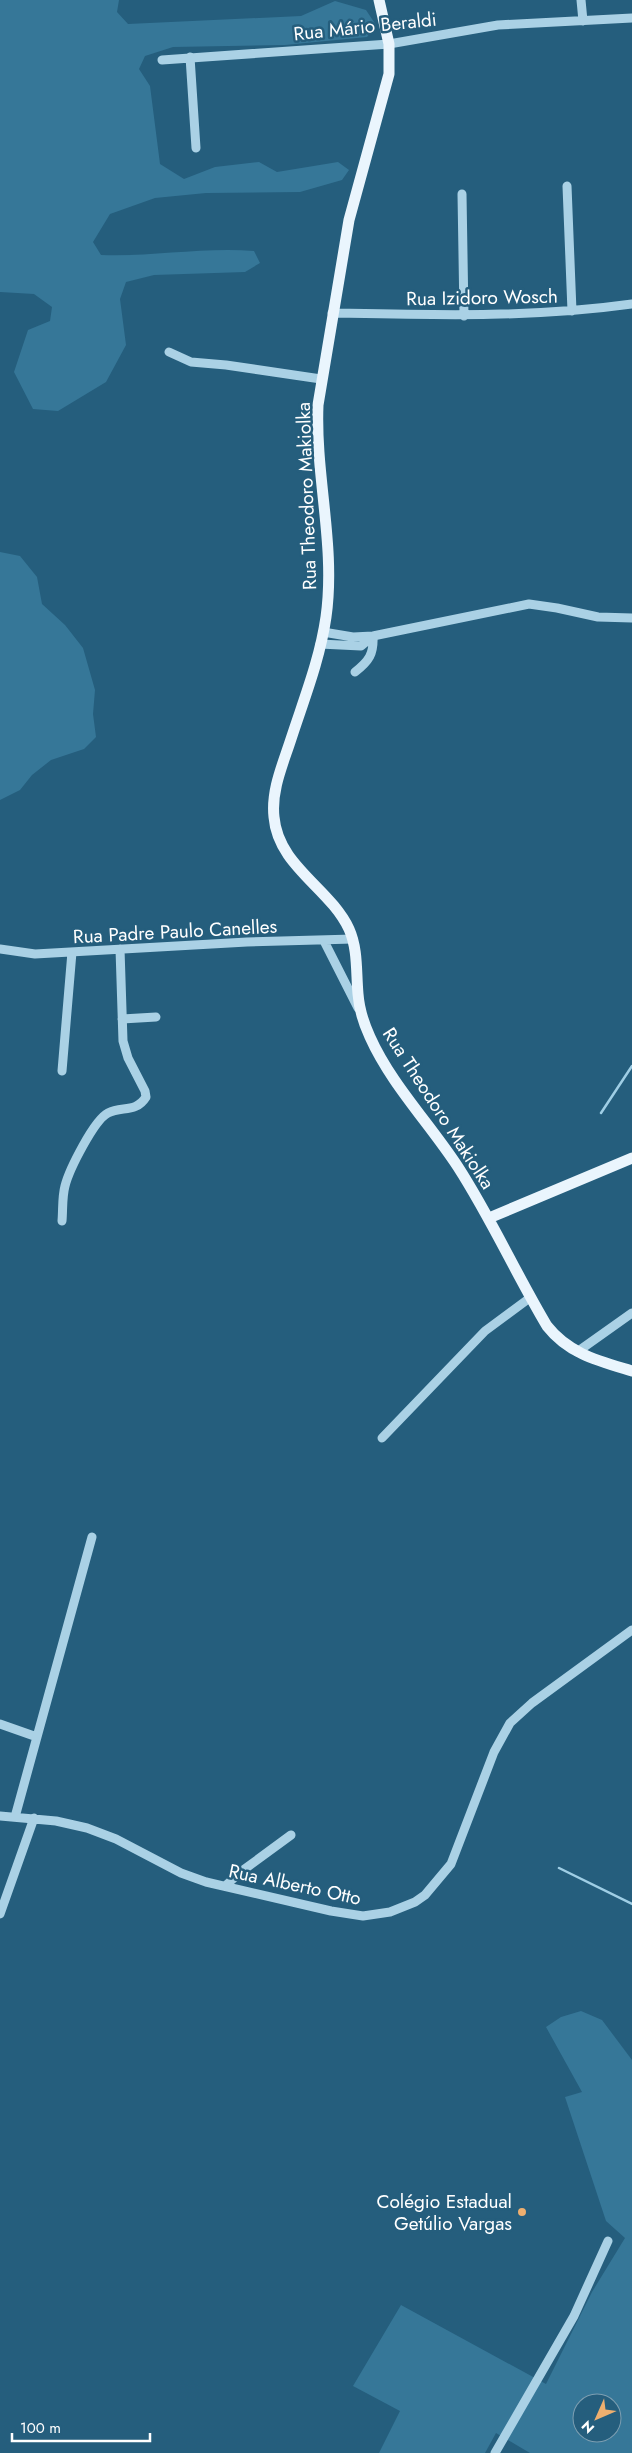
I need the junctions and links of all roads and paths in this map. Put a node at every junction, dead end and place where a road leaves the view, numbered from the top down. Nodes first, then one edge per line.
1 (379, 0) edge
2 (581, 0) edge
3 (632, 18) edge
4 (583, 21) junction
5 (389, 44) junction
6 (190, 58) junction
7 (162, 60) dead end
8 (196, 148) dead end
9 (567, 186) dead end
10 (462, 194) dead end
11 (632, 304) edge
12 (572, 311) junction
13 (332, 313) junction
14 (464, 316) junction
15 (169, 352) dead end
16 (321, 379) junction
17 (632, 618) edge
18 (323, 632) junction
19 (373, 636) junction
20 (320, 644) junction
21 (355, 672) dead end
22 (353, 939) junction
23 (324, 941) junction
24 (0, 949) edge
25 (120, 949) junction
26 (72, 952) junction
27 (156, 1017) dead end
28 (363, 1018) junction
29 (122, 1019) junction
30 (62, 1071) dead end
31 (632, 1158) edge
32 (489, 1218) junction
33 (62, 1221) dead end
34 (531, 1297) junction
35 (632, 1313) edge
36 (577, 1352) junction
37 (632, 1371) edge
38 (382, 1438) dead end
39 (92, 1538) dead end
40 (632, 1630) edge
41 (0, 1724) edge
42 (37, 1737) junction
43 (0, 1816) edge
44 (15, 1817) junction
45 (34, 1818) junction
46 (291, 1835) dead end
47 (225, 1886) junction
48 (0, 1914) edge
49 (608, 2241) dead end
50 (495, 2453) edge

1 - 5 main road, Rua Theodoro Makiolka
2 - 4 street
3 - 4 street, Rua Mário Beraldi
4 - 5 street, Rua Mário Beraldi
5 - 6 street, Rua Mário Beraldi
5 - 13 main road, Rua Theodoro Makiolka
6 - 7 street, Rua Mário Beraldi
6 - 8 street
9 - 12 street
10 - 14 street
11 - 12 street, Rua Izidoro Wosch
12 - 14 street, Rua Izidoro Wosch
13 - 14 street, Rua Izidoro Wosch
13 - 16 main road, Rua Theodoro Makiolka
15 - 16 street
16 - 18 main road, Rua Theodoro Makiolka
17 - 19 street
18 - 19 street
18 - 20 main road, Rua Theodoro Makiolka
19 - 20 street
19 - 21 street
20 - 22 main road, Rua Theodoro Makiolka
22 - 23 street, Rua Padre Paulo Canelles
22 - 28 main road, Rua Theodoro Makiolka
23 - 25 street, Rua Padre Paulo Canelles
23 - 28 street
24 - 26 street, Rua Padre Paulo Canelles
25 - 26 street, Rua Padre Paulo Canelles
25 - 29 street
26 - 30 street
27 - 29 street
28 - 32 main road, Rua Theodoro Makiolka
29 - 33 street
31 - 32 main road
32 - 34 main road, Rua Theodoro Makiolka
34 - 36 main road, Rua Theodoro Makiolka
34 - 38 street
35 - 36 street
36 - 37 main road, Rua Theodoro Makiolka
39 - 42 street
40 - 47 street, Rua Alberto Otto
41 - 42 street
42 - 44 street
43 - 44 street, Rua Alberto Otto
44 - 45 street, Rua Alberto Otto
45 - 47 street, Rua Alberto Otto
45 - 48 street
46 - 47 street
49 - 50 street

